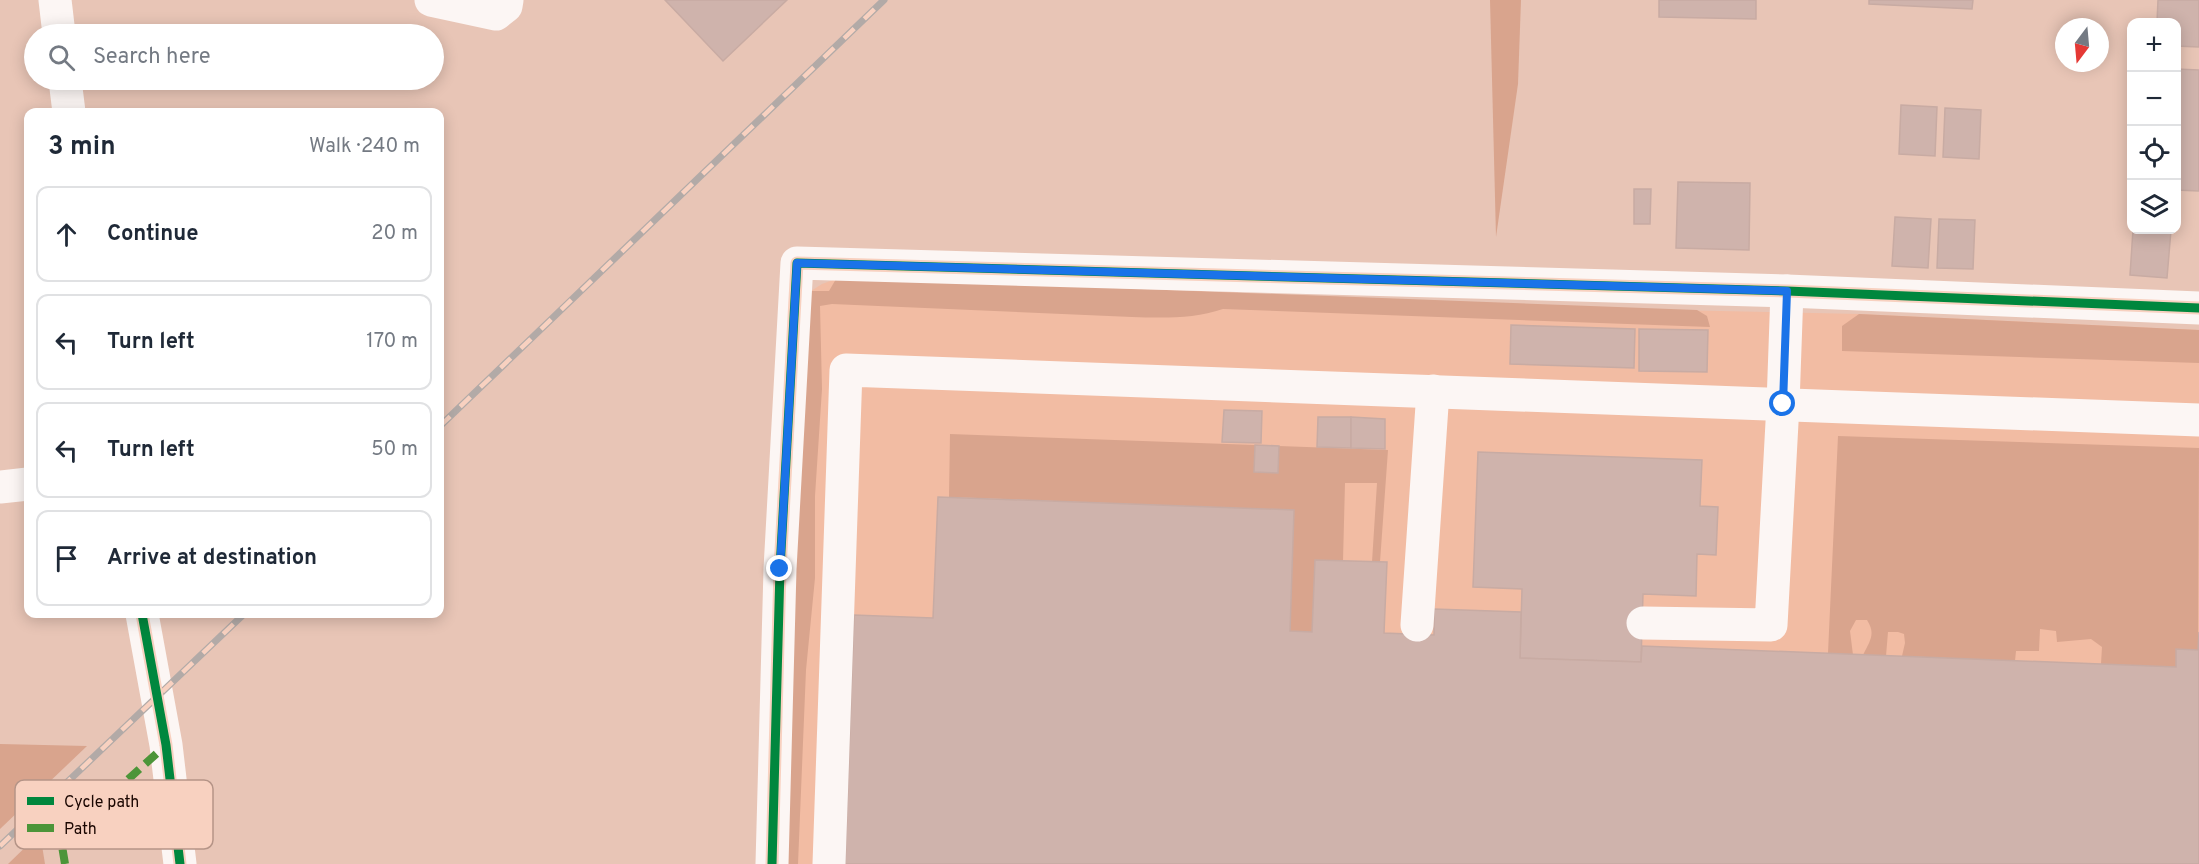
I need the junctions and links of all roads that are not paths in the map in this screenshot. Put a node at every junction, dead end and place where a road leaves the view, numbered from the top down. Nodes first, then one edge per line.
1 (55, 0) edge
2 (430, 0) edge
3 (502, 7) edge
4 (59, 24) edge
5 (66, 90) edge
6 (68, 108) edge
7 (1787, 291) junction
8 (2199, 308) edge
9 (1433, 391) junction
10 (1783, 404) junction
11 (2199, 420) edge
12 (24, 484) edge
13 (0, 487) edge
14 (143, 618) edge
15 (1643, 622) dead end
16 (1417, 625) dead end
17 (170, 780) edge
18 (178, 849) edge
19 (180, 864) edge
20 (772, 864) edge
21 (829, 864) edge

1 - 4 street
2 - 3 street
5 - 6 street
7 - 8 street
7 - 10 street
7 - 20 street
9 - 10 street
9 - 16 street
9 - 21 street
10 - 11 street
10 - 15 street
12 - 13 street
14 - 17 street
18 - 19 street

